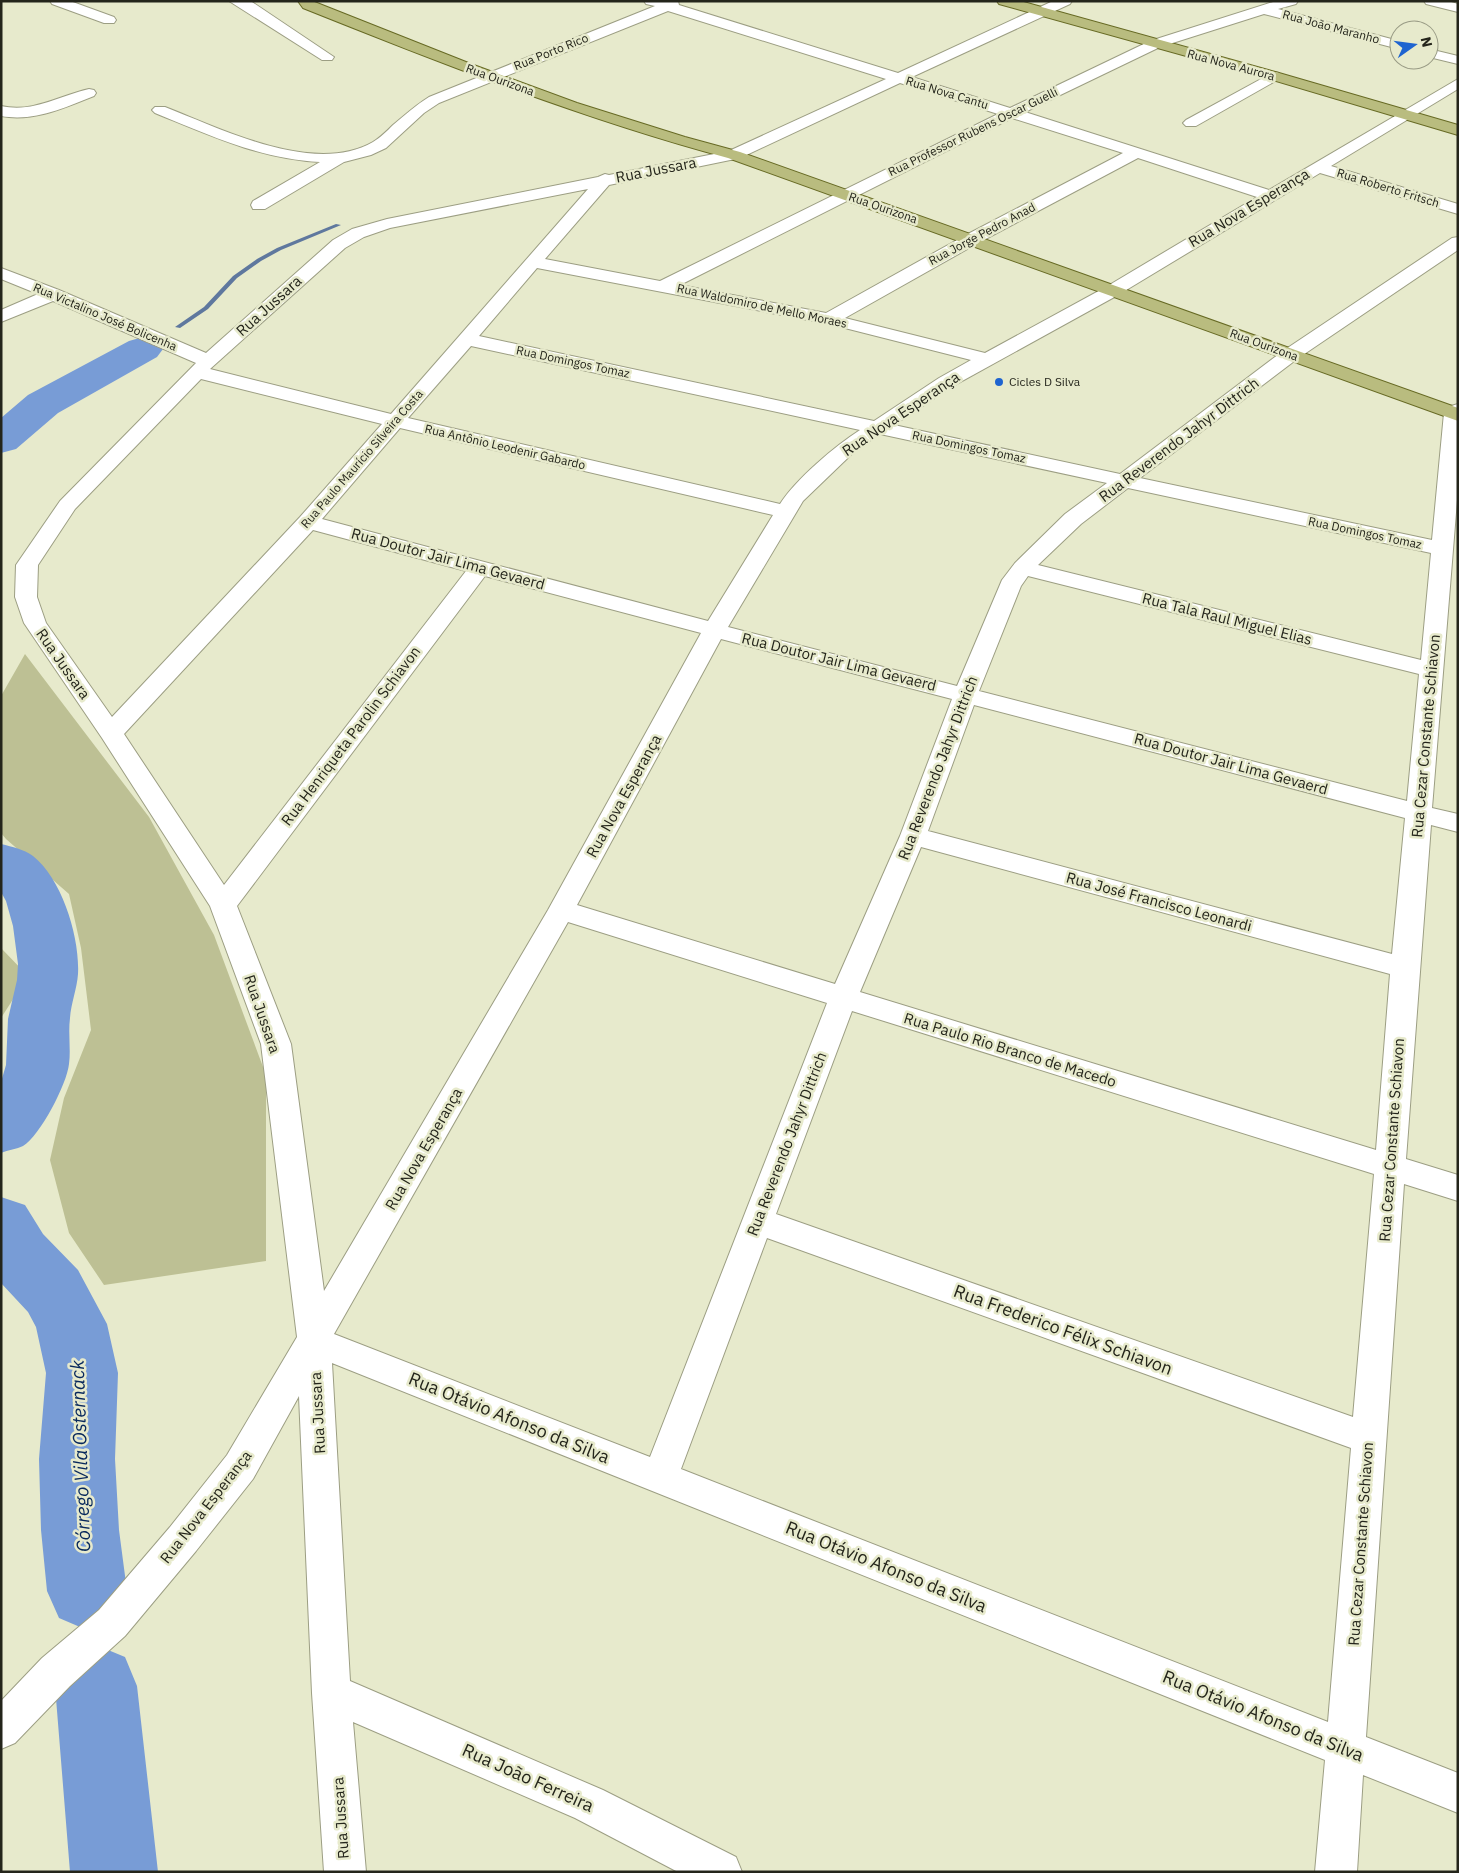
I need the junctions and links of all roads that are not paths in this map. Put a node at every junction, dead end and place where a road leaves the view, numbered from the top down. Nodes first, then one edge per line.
1 (57, 1) edge
2 (236, 1) edge
3 (650, 1) edge
4 (1004, 1) edge
5 (1064, 1) edge
6 (1291, 1) edge
7 (1431, 1) edge
8 (306, 3) edge
9 (673, 4) edge
10 (1458, 8) edge
11 (1264, 10) junction
12 (1042, 12) junction
13 (109, 20) dead end
14 (1389, 42) edge
15 (1155, 44) junction
16 (1439, 55) edge
17 (326, 57) dead end
18 (1458, 60) edge
19 (1274, 76) junction
20 (488, 77) junction
21 (897, 78) junction
22 (1458, 84) edge
23 (89, 93) dead end
24 (160, 110) dead end
25 (1, 111) edge
26 (1011, 113) junction
27 (1405, 115) junction
28 (1191, 123) dead end
29 (1458, 130) edge
30 (1136, 152) junction
31 (734, 155) junction
32 (339, 158) junction
33 (1318, 167) junction
34 (605, 179) junction
35 (846, 195) junction
36 (1271, 196) junction
37 (259, 204) dead end
38 (1458, 209) edge
39 (972, 239) junction
40 (1458, 242) edge
41 (533, 262) junction
42 (1, 273) edge
43 (664, 286) junction
44 (1112, 291) junction
45 (53, 294) junction
46 (1, 317) edge
47 (829, 319) junction
48 (466, 339) junction
49 (1290, 355) junction
50 (988, 359) junction
51 (203, 367) junction
52 (1456, 413) edge
53 (394, 421) junction
54 (878, 428) junction
55 (1125, 481) junction
56 (784, 511) junction
57 (308, 522) junction
58 (1442, 549) junction
59 (480, 568) junction
60 (1023, 568) junction
61 (714, 630) junction
62 (1432, 670) junction
63 (966, 694) junction
64 (111, 733) junction
65 (1419, 814) junction
66 (1458, 823) edge
67 (913, 836) junction
68 (223, 906) junction
69 (561, 910) junction
70 (1405, 968) junction
71 (843, 998) junction
72 (1389, 1167) junction
73 (1458, 1188) edge
74 (758, 1221) junction
75 (314, 1340) junction
76 (1369, 1440) junction
77 (660, 1477) junction
78 (331, 1693) junction
79 (1, 1729) edge
80 (1346, 1749) junction
81 (1458, 1793) edge
82 (345, 1872) edge
83 (721, 1872) edge
84 (1336, 1872) edge

1 - 13 street
2 - 17 street
3 - 9 street, Rua Nova Cantu
4 - 12 main road, Rua Nova Aurora
5 - 12 street, Rua Jussara
6 - 11 street, Rua Professor Rubens Oscar Guelli
7 - 10 street
8 - 20 main road, Rua Ourizona
9 - 20 street, Rua Porto Rico
9 - 21 street, Rua Nova Cantu
11 - 14 street, Rua João Maranho
11 - 15 street, Rua Professor Rubens Oscar Guelli
12 - 15 main road, Rua Nova Aurora
12 - 21 street, Rua Jussara
15 - 19 main road, Rua Nova Aurora
15 - 26 street, Rua Professor Rubens Oscar Guelli
16 - 18 street
19 - 27 main road, Rua Nova Aurora
19 - 28 street
20 - 31 main road, Rua Ourizona
20 - 32 street, Rua Porto Rico
21 - 26 street, Rua Nova Cantu
21 - 31 street, Rua Jussara
22 - 27 street, Rua Nova Esperança
23 - 25 street
24 - 32 street
26 - 30 street, Rua Nova Cantu
26 - 35 street, Rua Professor Rubens Oscar Guelli
27 - 29 main road, Rua Nova Aurora
27 - 33 street, Rua Nova Esperança
30 - 36 street, Rua Nova Cantu
30 - 39 street, Rua Jorge Pedro Anad
31 - 34 street, Rua Jussara
31 - 35 main road, Rua Ourizona
32 - 37 street
33 - 36 street, Rua Nova Esperança
33 - 38 street, Rua Roberto Fritsch
34 - 41 street, Rua Paulo Maurício Silveira Costa
34 - 51 street, Rua Jussara
35 - 39 main road, Rua Ourizona
35 - 43 street, Rua Professor Rubens Oscar Guelli
36 - 44 street, Rua Nova Esperança
39 - 44 main road, Rua Ourizona
39 - 47 street, Rua Jorge Pedro Anad
40 - 49 street, Rua Reverendo Jahyr Dittrich
41 - 43 street, Rua Waldomiro de Mello Moraes
41 - 48 street, Rua Paulo Maurício Silveira Costa
42 - 45 street, Rua Victalino José Bolicenha
43 - 47 street, Rua Waldomiro de Mello Moraes
44 - 49 main road, Rua Ourizona
44 - 50 street, Rua Nova Esperança
45 - 46 street
45 - 51 street, Rua Victalino José Bolicenha
47 - 50 street, Rua Waldomiro de Mello Moraes
48 - 53 street, Rua Paulo Maurício Silveira Costa
48 - 54 street, Rua Domingos Tomaz
49 - 52 main road, Rua Ourizona
49 - 55 street, Rua Reverendo Jahyr Dittrich
50 - 54 street, Rua Nova Esperança
51 - 53 street, Rua Antônio Leodenir Gabardo
51 - 64 street, Rua Jussara
52 - 58 street, Rua Cezar Constante Schiavon
53 - 56 street, Rua Antônio Leodenir Gabardo
53 - 57 street, Rua Paulo Maurício Silveira Costa
54 - 55 street, Rua Domingos Tomaz
54 - 56 street, Rua Nova Esperança
55 - 58 street, Rua Domingos Tomaz
55 - 60 street, Rua Reverendo Jahyr Dittrich
56 - 61 street, Rua Nova Esperança
57 - 59 street, Rua Doutor Jair Lima Gevaerd
57 - 64 street, Rua Paulo Maurício Silveira Costa
58 - 62 street, Rua Cezar Constante Schiavon
59 - 61 street, Rua Doutor Jair Lima Gevaerd
59 - 68 street, Rua Henriqueta Parolin Schiavon
60 - 62 street, Rua Tala Raul Miguel Elias
60 - 63 street, Rua Reverendo Jahyr Dittrich
61 - 63 street, Rua Doutor Jair Lima Gevaerd
61 - 69 street, Rua Nova Esperança
62 - 65 street, Rua Cezar Constante Schiavon
63 - 65 street, Rua Doutor Jair Lima Gevaerd
63 - 67 street, Rua Reverendo Jahyr Dittrich
64 - 68 street, Rua Jussara
65 - 66 street, Rua Doutor Jair Lima Gevaerd
65 - 70 street, Rua Cezar Constante Schiavon
67 - 70 street, Rua José Francisco Leonardi
67 - 71 street, Rua Reverendo Jahyr Dittrich
68 - 75 street, Rua Jussara
69 - 71 street, Rua Paulo Rio Branco de Macedo
69 - 75 street, Rua Nova Esperança
70 - 72 street, Rua Cezar Constante Schiavon
71 - 72 street, Rua Paulo Rio Branco de Macedo
71 - 74 street, Rua Reverendo Jahyr Dittrich
72 - 73 street, Rua Paulo Rio Branco de Macedo
72 - 76 street, Rua Cezar Constante Schiavon
74 - 76 street, Rua Frederico Félix Schiavon
74 - 77 street, Rua Reverendo Jahyr Dittrich
75 - 77 street, Rua Otávio Afonso da Silva
75 - 78 street, Rua Jussara
75 - 79 street, Rua Nova Esperança
76 - 80 street, Rua Cezar Constante Schiavon
77 - 80 street, Rua Otávio Afonso da Silva
78 - 82 street, Rua Jussara
78 - 83 street, Rua João Ferreira
80 - 81 street, Rua Otávio Afonso da Silva
80 - 84 street, Rua Cezar Constante Schiavon

